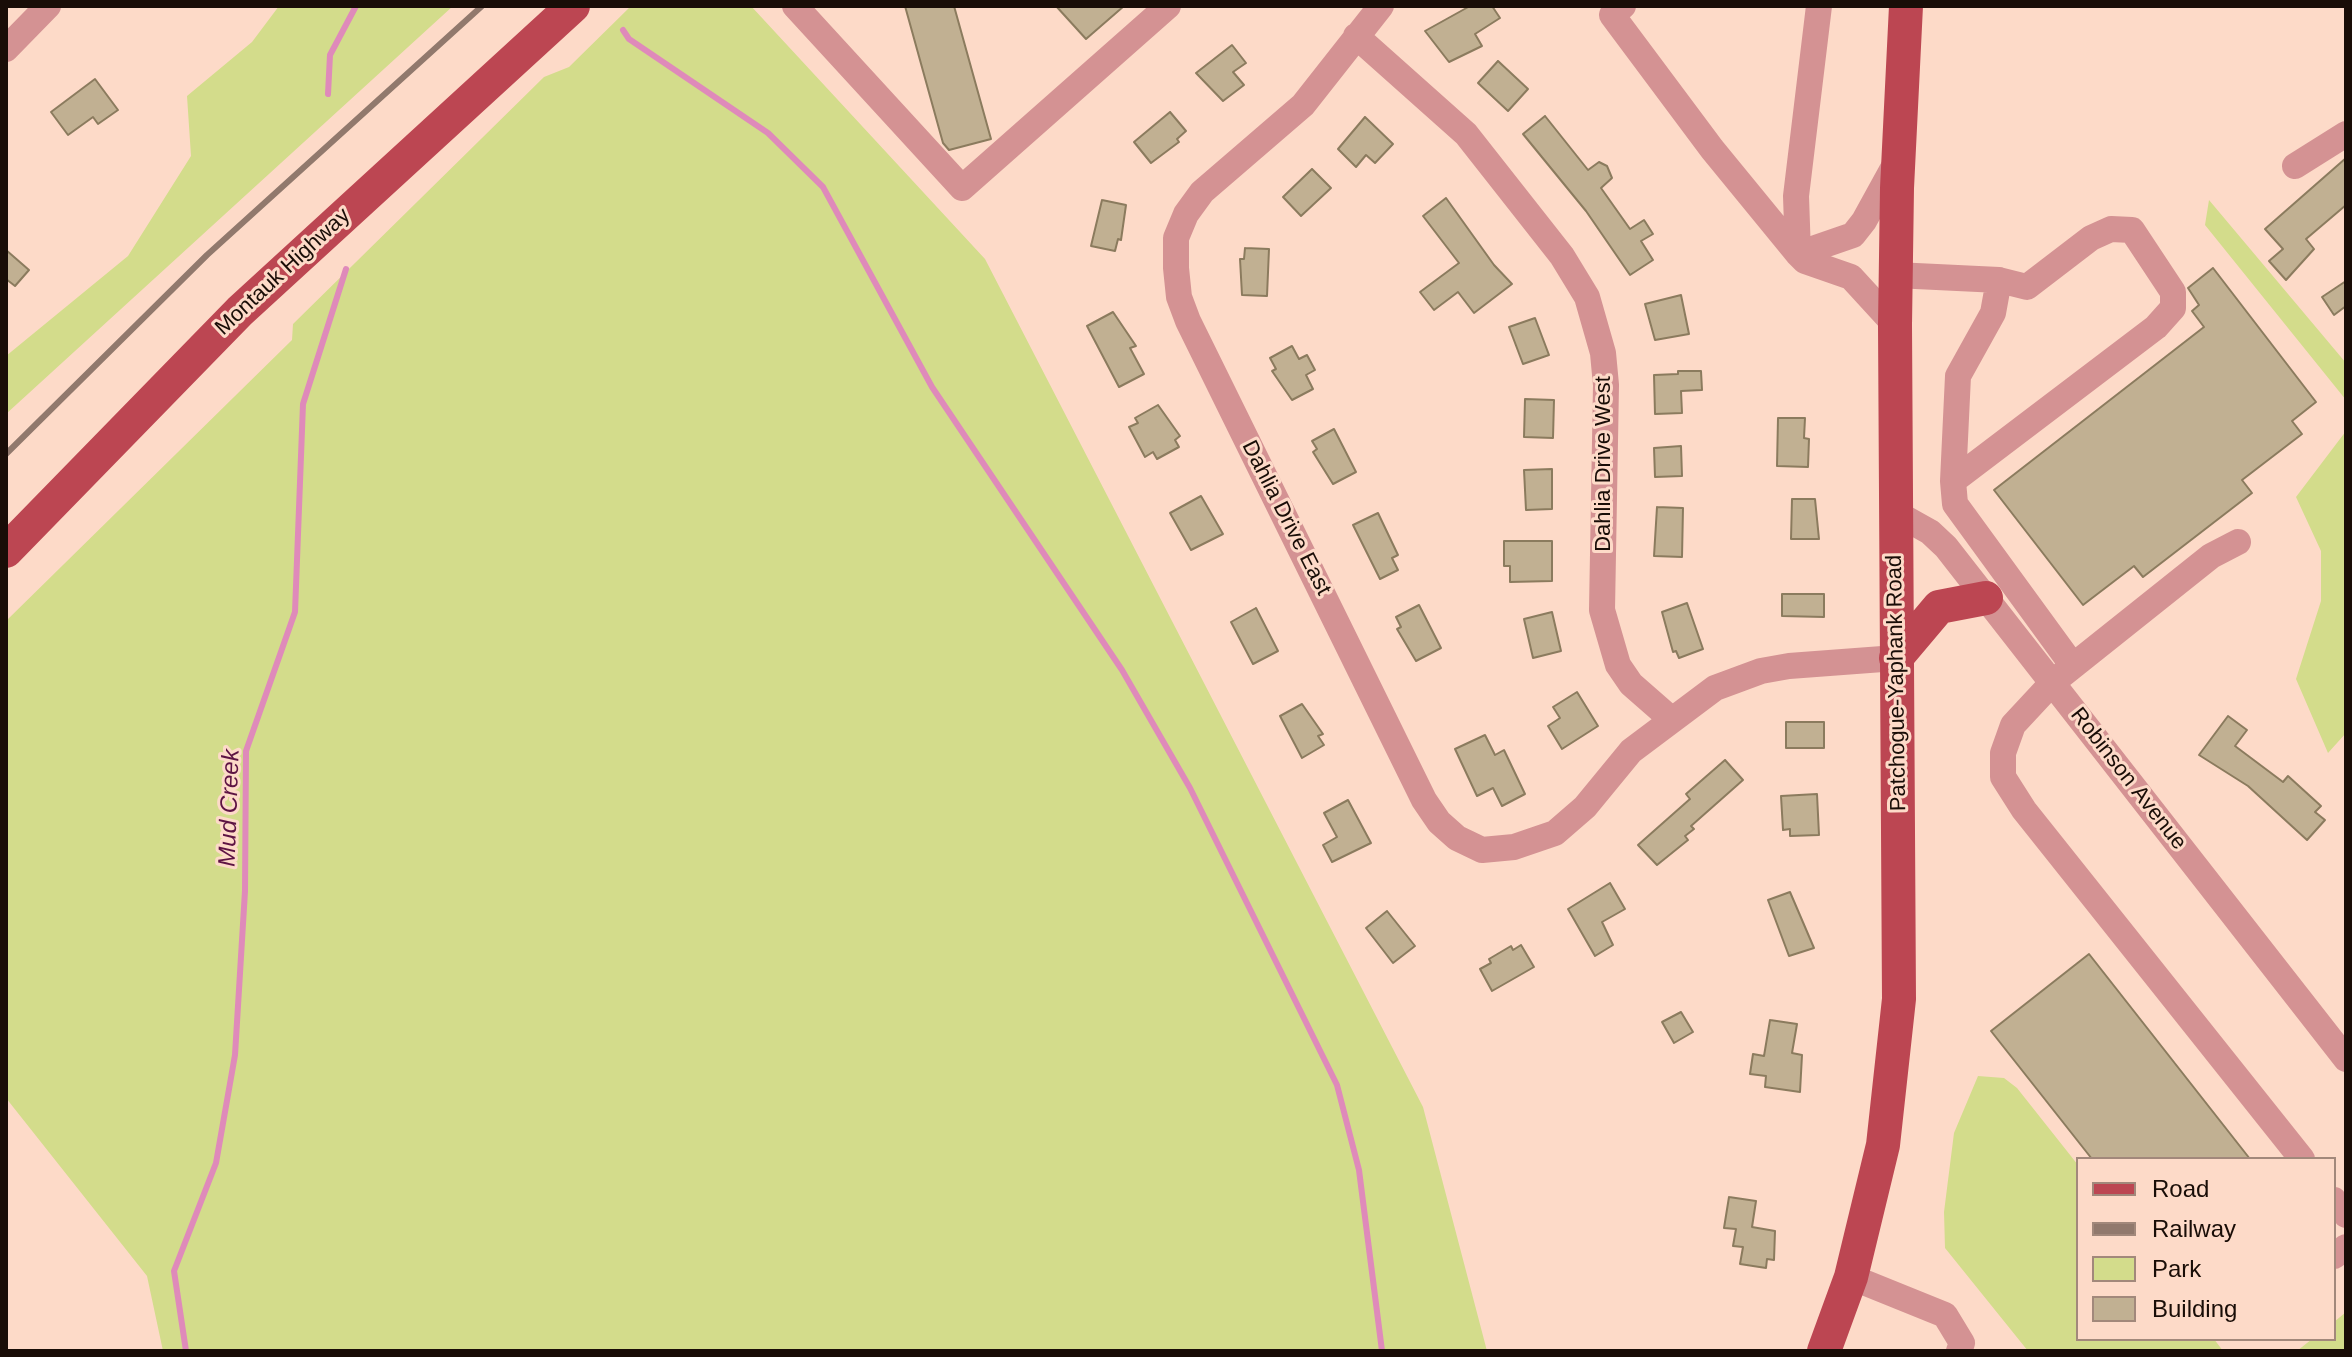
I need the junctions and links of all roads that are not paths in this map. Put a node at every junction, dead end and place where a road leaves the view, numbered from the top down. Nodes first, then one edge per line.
1 (48, 6) edge
2 (573, 6) edge
3 (795, 6) edge
4 (1168, 6) edge
5 (1381, 6) edge
6 (1819, 6) edge
7 (1906, 6) edge
8 (1610, 9) edge
9 (1356, 36) junction
10 (6, 49) edge
11 (2346, 134) edge
12 (1898, 159) junction
13 (2295, 166) dead end
14 (1798, 254) junction
15 (1895, 275) junction
16 (1999, 280) junction
17 (1895, 325) junction
18 (1953, 481) junction
19 (1896, 513) junction
20 (2238, 542) dead end
21 (6, 551) edge
22 (1986, 598) junction
23 (1896, 658) junction
24 (2063, 674) junction
25 (1671, 719) junction
26 (2346, 1059) edge
27 (2300, 1157) edge
28 (1851, 1277) junction
29 (1824, 1351) edge
30 (1959, 1351) edge

1 - 10 street
2 - 21 main road, Montauk Highway
3 - 4 street
5 - 9 street, Dahlia Drive East
6 - 14 street
7 - 12 main road, Patchogue-Yaphank Road
8 - 14 street
9 - 25 street, Dahlia Drive West
9 - 25 street, Dahlia Drive East
11 - 13 street
12 - 14 street
12 - 15 main road, Patchogue-Yaphank Road
14 - 17 street
15 - 16 street
15 - 17 main road, Patchogue-Yaphank Road
16 - 18 street
16 - 18 street
17 - 19 main road, Patchogue-Yaphank Road
18 - 24 street
19 - 22 street, Robinson Avenue
19 - 23 main road, Patchogue-Yaphank Road
20 - 24 street
22 - 23 main road
22 - 24 street, Robinson Avenue
23 - 25 street, Dahlia Drive East
23 - 28 main road, Patchogue-Yaphank Road
24 - 26 street, Robinson Avenue
24 - 27 street
28 - 29 main road, Patchogue-Yaphank Road
28 - 30 street

